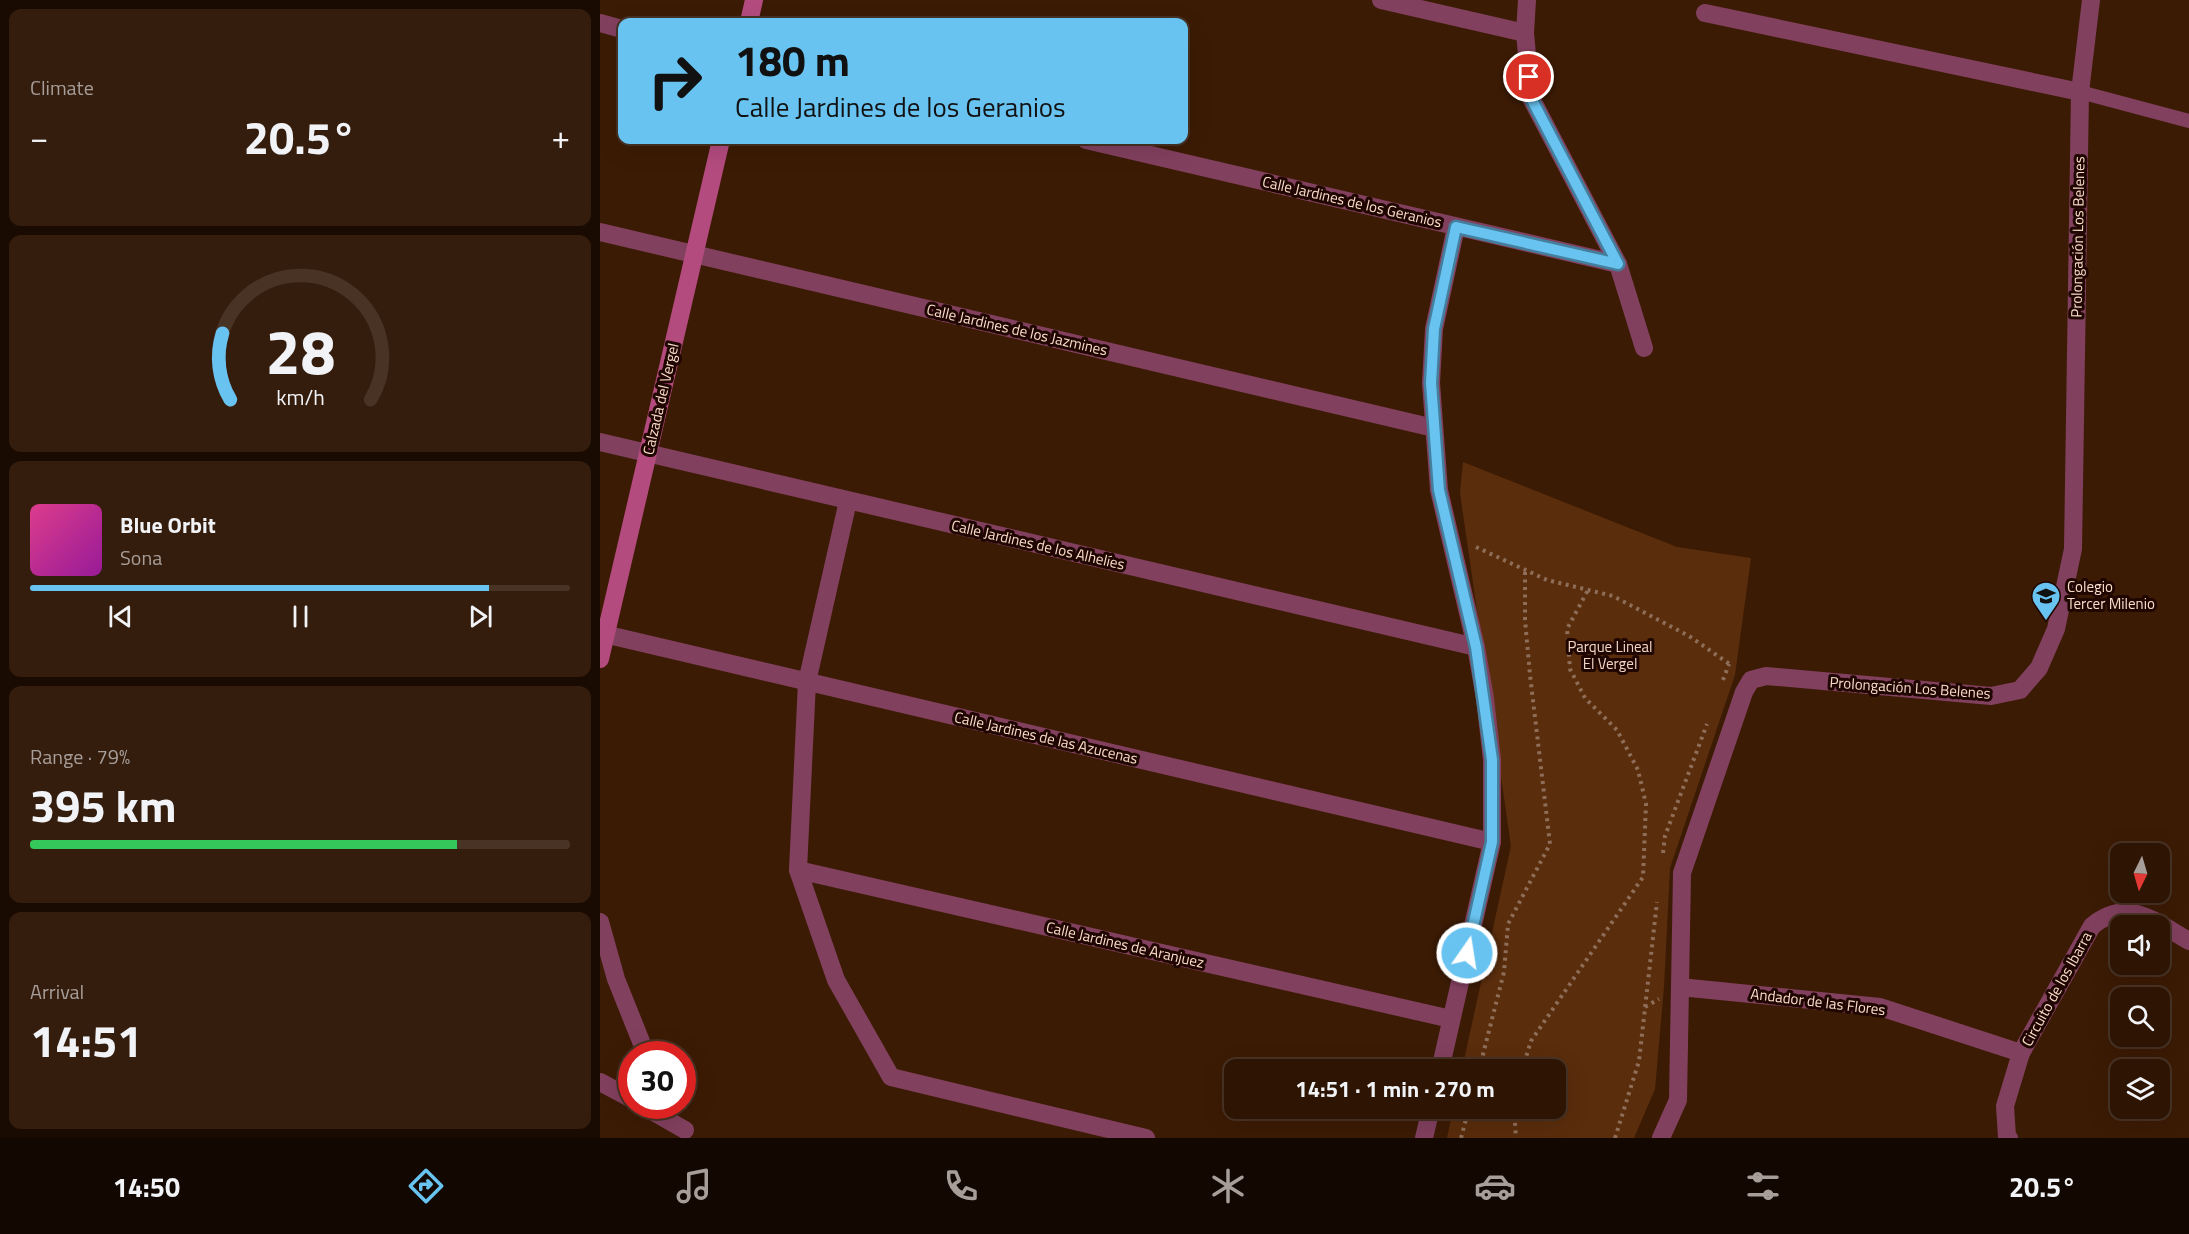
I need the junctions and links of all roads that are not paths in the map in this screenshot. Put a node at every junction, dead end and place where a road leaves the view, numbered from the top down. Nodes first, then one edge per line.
1 (754, 0) edge
2 (1381, 0) edge
3 (1527, 0) edge
4 (2091, 0) edge
5 (1705, 13) dead end
6 (749, 18) edge
7 (600, 23) edge
8 (618, 27) edge
9 (1525, 33) junction
10 (2080, 92) junction
11 (2189, 121) edge
12 (720, 144) edge
13 (1103, 144) edge
14 (1456, 227) junction
15 (600, 232) edge
16 (694, 254) junction
17 (1618, 264) junction
18 (1644, 348) dead end
19 (1434, 428) junction
20 (600, 442) edge
21 (648, 454) junction
22 (848, 501) junction
23 (603, 634) edge
24 (1476, 647) junction
25 (600, 659) edge
26 (807, 682) junction
27 (1492, 842) junction
28 (798, 870) junction
29 (600, 922) edge
30 (2189, 941) edge
31 (1680, 987) junction
32 (1451, 1019) junction
33 (641, 1041) edge
34 (2020, 1053) junction
35 (1442, 1059) edge
36 (600, 1082) edge
37 (618, 1092) edge
38 (664, 1119) edge
39 (679, 1119) edge
40 (1428, 1119) edge
41 (688, 1134) edge
42 (1146, 1138) edge
43 (1424, 1138) edge
44 (1660, 1138) edge
45 (2009, 1138) edge

1 - 6 street
2 - 9 street
3 - 9 street
4 - 10 street, Prolongación Los Belenes
5 - 10 street
7 - 8 street
9 - 17 street
10 - 11 lane
10 - 31 street, Prolongación Los Belenes
12 - 16 street, Calzada del Vergel
13 - 14 street, Calle Jardines de los Geranios
14 - 17 street, Calle Jardines de los Geranios
14 - 19 street
15 - 16 street, Calle Jardines de los Jazmines
16 - 19 street, Calle Jardines de los Jazmines
16 - 21 street, Calzada del Vergel
17 - 18 street
19 - 24 street
20 - 21 street, Calle Jardines de los Alhelíes
21 - 22 street, Calle Jardines de los Alhelíes
21 - 23 street, Calzada del Vergel
22 - 24 street, Calle Jardines de los Alhelíes
22 - 26 street
23 - 25 street, Calzada del Vergel
23 - 26 street, Calle Jardines de las Azucenas
24 - 27 street
26 - 27 street, Calle Jardines de las Azucenas
26 - 28 street
27 - 32 street
28 - 32 street, Calle Jardines de Aranjuez
28 - 42 street
29 - 33 street
30 - 34 street, Circuito de los Ibarra
31 - 34 street, Andador de las Flores
31 - 44 street
32 - 35 street
34 - 45 street, Circuito de los Ibarra
36 - 37 street
38 - 41 street
39 - 41 street
40 - 43 street

